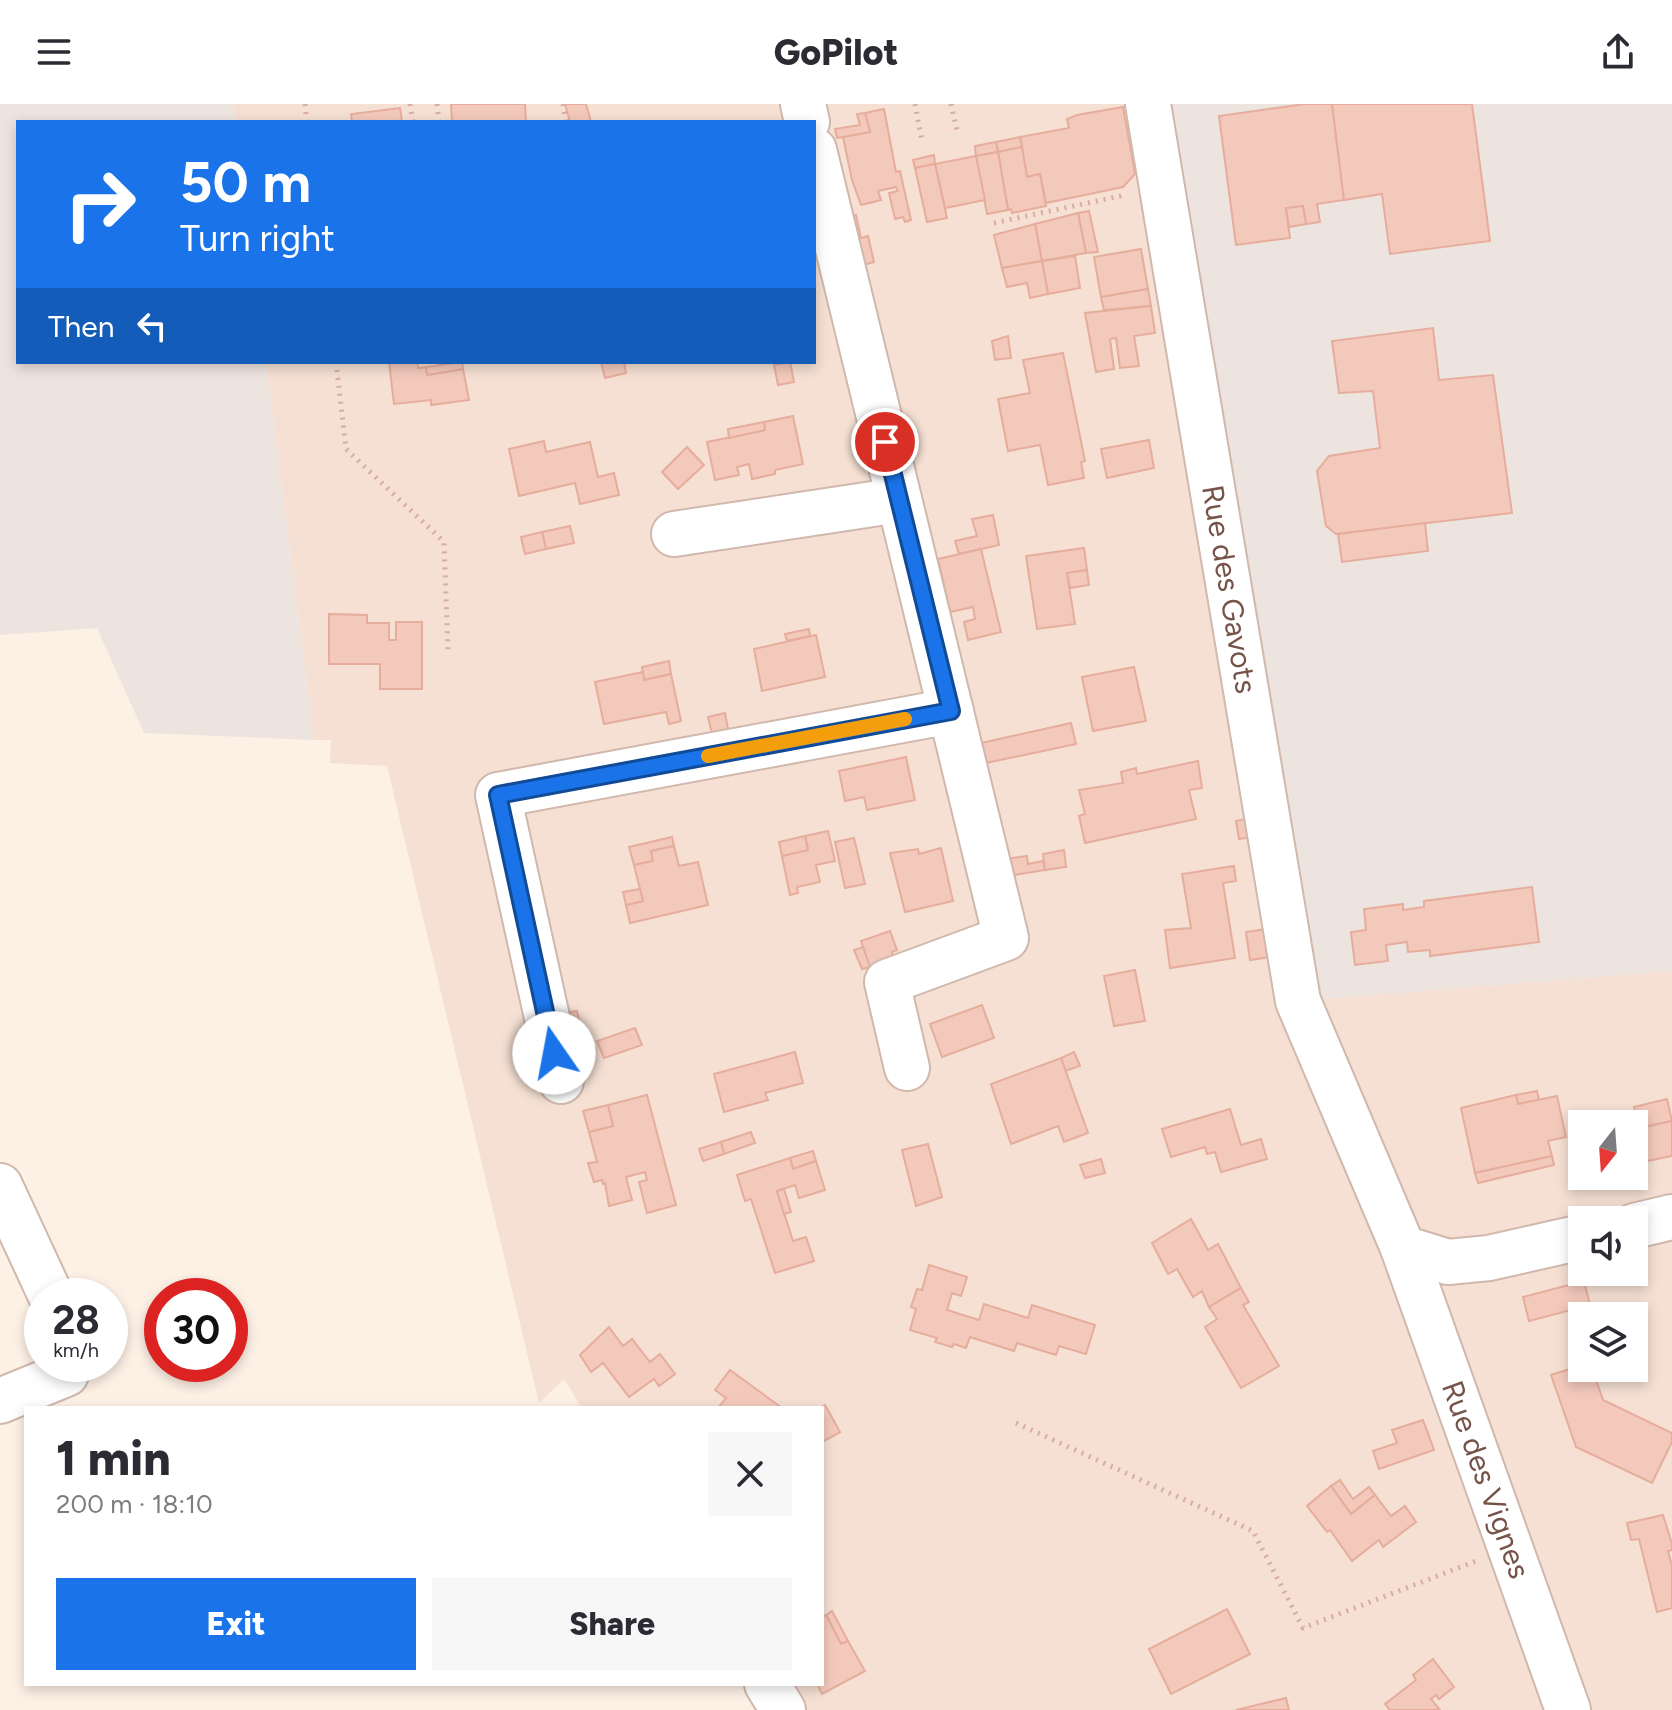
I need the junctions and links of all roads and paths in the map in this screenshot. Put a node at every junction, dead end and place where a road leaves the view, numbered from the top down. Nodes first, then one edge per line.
1 (915, 104) edge
2 (951, 104) edge
3 (1148, 104) edge
4 (958, 135) dead end
5 (922, 141) dead end
6 (816, 158) edge
7 (1162, 187) junction
8 (994, 223) dead end
9 (336, 364) edge
10 (899, 500) junction
11 (674, 534) dead end
12 (448, 650) dead end
13 (951, 711) junction
14 (907, 1068) dead end
15 (1327, 1068) joint
16 (561, 1081) dead end
17 (0, 1186) edge
18 (1672, 1217) edge
19 (1648, 1223) edge
20 (1568, 1240) edge
21 (1403, 1248) junction
22 (43, 1278) edge
23 (46, 1382) edge
24 (0, 1401) edge
25 (1016, 1423) dead end
26 (1510, 1547) junction
27 (768, 1686) edge
28 (783, 1710) edge
29 (1568, 1710) edge

1 - 5 path
2 - 4 path
3 - 7 street, Rue des Gavots
6 - 10 street
7 - 8 path
7 - 15 street, Rue des Gavots
9 - 12 path
10 - 11 street
10 - 13 street
13 - 14 street
13 - 16 street
15 - 21 street, Rue des Vignes
17 - 22 street
18 - 19 street
20 - 21 street
21 - 26 street, Rue des Vignes
23 - 24 street
25 - 26 path
26 - 29 street, Rue des Vignes
27 - 28 street

